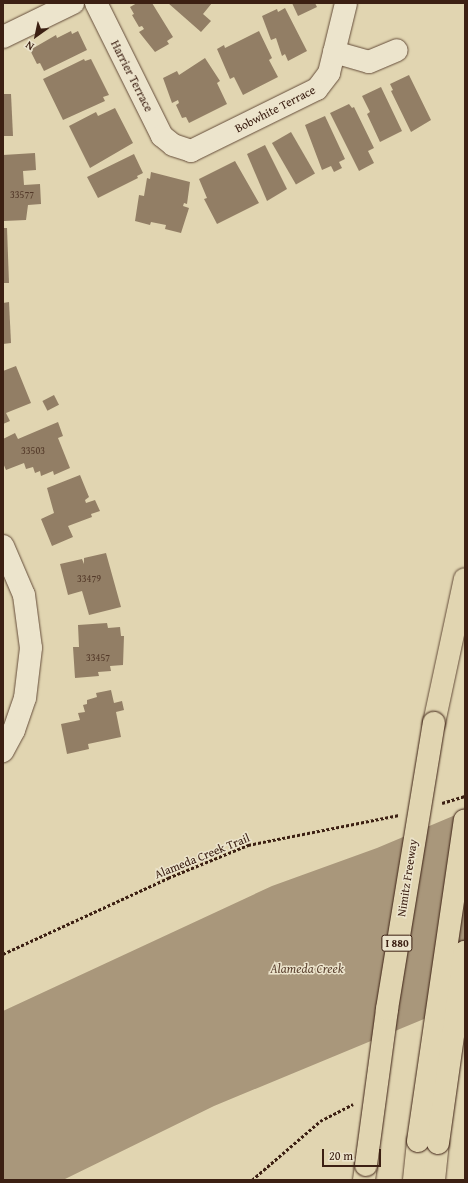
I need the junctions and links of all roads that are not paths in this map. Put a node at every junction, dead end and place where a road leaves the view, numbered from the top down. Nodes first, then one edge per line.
1 (73, 3) edge
2 (96, 3) edge
3 (346, 3) edge
4 (3, 37) edge
5 (397, 50) dead end
6 (334, 52) junction
7 (173, 145) joint
8 (3, 546) edge
9 (465, 579) edge
10 (3, 751) edge
11 (465, 820) edge
12 (465, 952) edge
13 (428, 1142) junction
14 (365, 1172) edge
15 (414, 1180) edge
16 (434, 1180) edge

1 - 4 street
2 - 7 street, Harrier Terrace
3 - 6 street, Bobwhite Terrace
5 - 6 street
6 - 7 street, Bobwhite Terrace
8 - 10 street
9 - 14 highway, Nimitz Freeway / I 880, bridge
11 - 13 highway, bridge
12 - 13 highway, bridge
13 - 15 highway
13 - 16 highway

